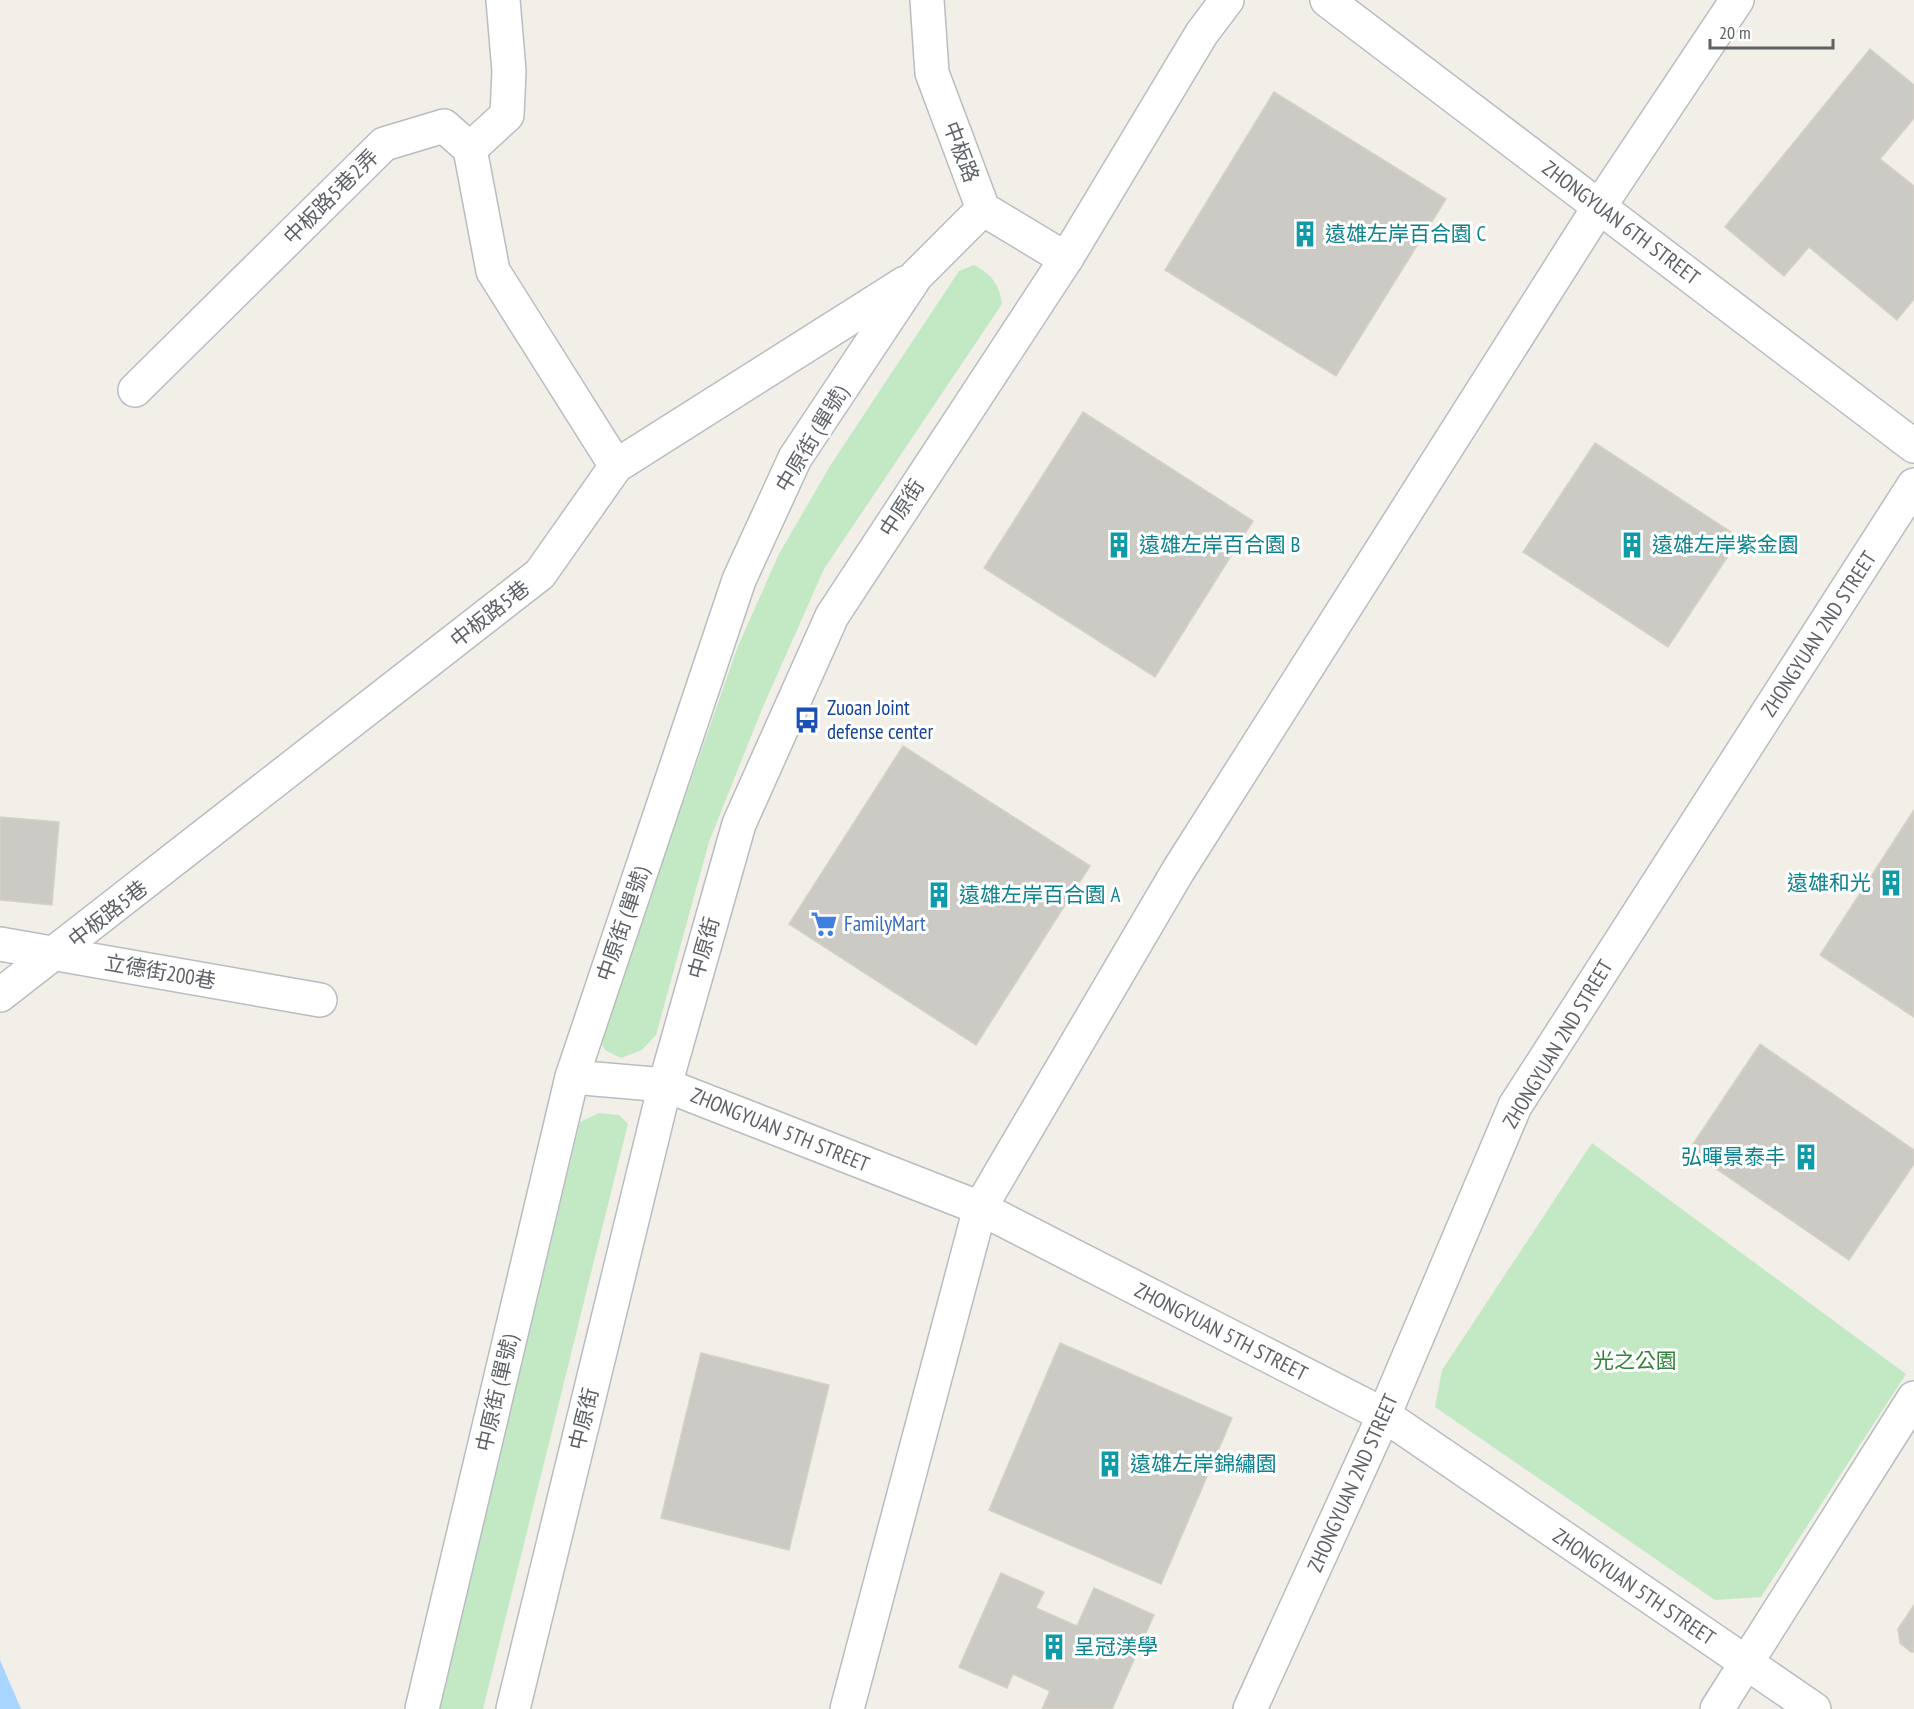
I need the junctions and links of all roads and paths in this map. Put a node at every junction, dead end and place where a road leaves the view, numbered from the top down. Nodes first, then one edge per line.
1 (503, 0) edge
2 (927, 0) edge
3 (1227, 0) edge
4 (1327, 0) edge
5 (1737, 0) edge
6 (470, 149) junction
7 (1599, 207) junction
8 (983, 209) junction
9 (1066, 259) junction
10 (916, 276) junction
11 (135, 390) dead end
12 (1914, 446) edge
13 (616, 466) junction
14 (1914, 485) edge
15 (0, 944) edge
16 (57, 954) junction
17 (0, 995) edge
18 (320, 1000) dead end
19 (572, 1077) junction
20 (665, 1084) junction
21 (980, 1208) junction
22 (1914, 1398) edge
23 (1384, 1415) junction
24 (1747, 1664) junction
25 (422, 1709) edge
26 (513, 1709) edge
27 (847, 1709) edge
28 (1250, 1709) edge
29 (1717, 1709) edge
30 (1814, 1709) edge

1 - 6 street
2 - 8 street, 中板路
3 - 9 street, 中原街
4 - 7 street, ZHONGYUAN 6TH STREET
5 - 7 street
6 - 11 street, 中板路5巷2弄
6 - 13 street
7 - 12 street, ZHONGYUAN 6TH STREET
7 - 21 street
8 - 9 street, 中板路
8 - 10 street, 中原街 (單號)
9 - 20 street, 中原街
10 - 13 street, 中板路5巷
10 - 19 street, 中原街 (單號)
13 - 16 street, 中板路5巷
14 - 23 street, ZHONGYUAN 2ND STREET
15 - 16 street, 立德街200巷
16 - 17 street, 中板路5巷
16 - 18 street, 立德街200巷
19 - 20 street, ZHONGYUAN 5TH STREET
19 - 25 street, 中原街 (單號)
20 - 21 street, ZHONGYUAN 5TH STREET
20 - 26 street, 中原街
21 - 23 street, ZHONGYUAN 5TH STREET
21 - 27 street
22 - 24 street
23 - 24 street, ZHONGYUAN 5TH STREET
23 - 28 street, ZHONGYUAN 2ND STREET
24 - 29 street
24 - 30 street, ZHONGYUAN 5TH STREET

